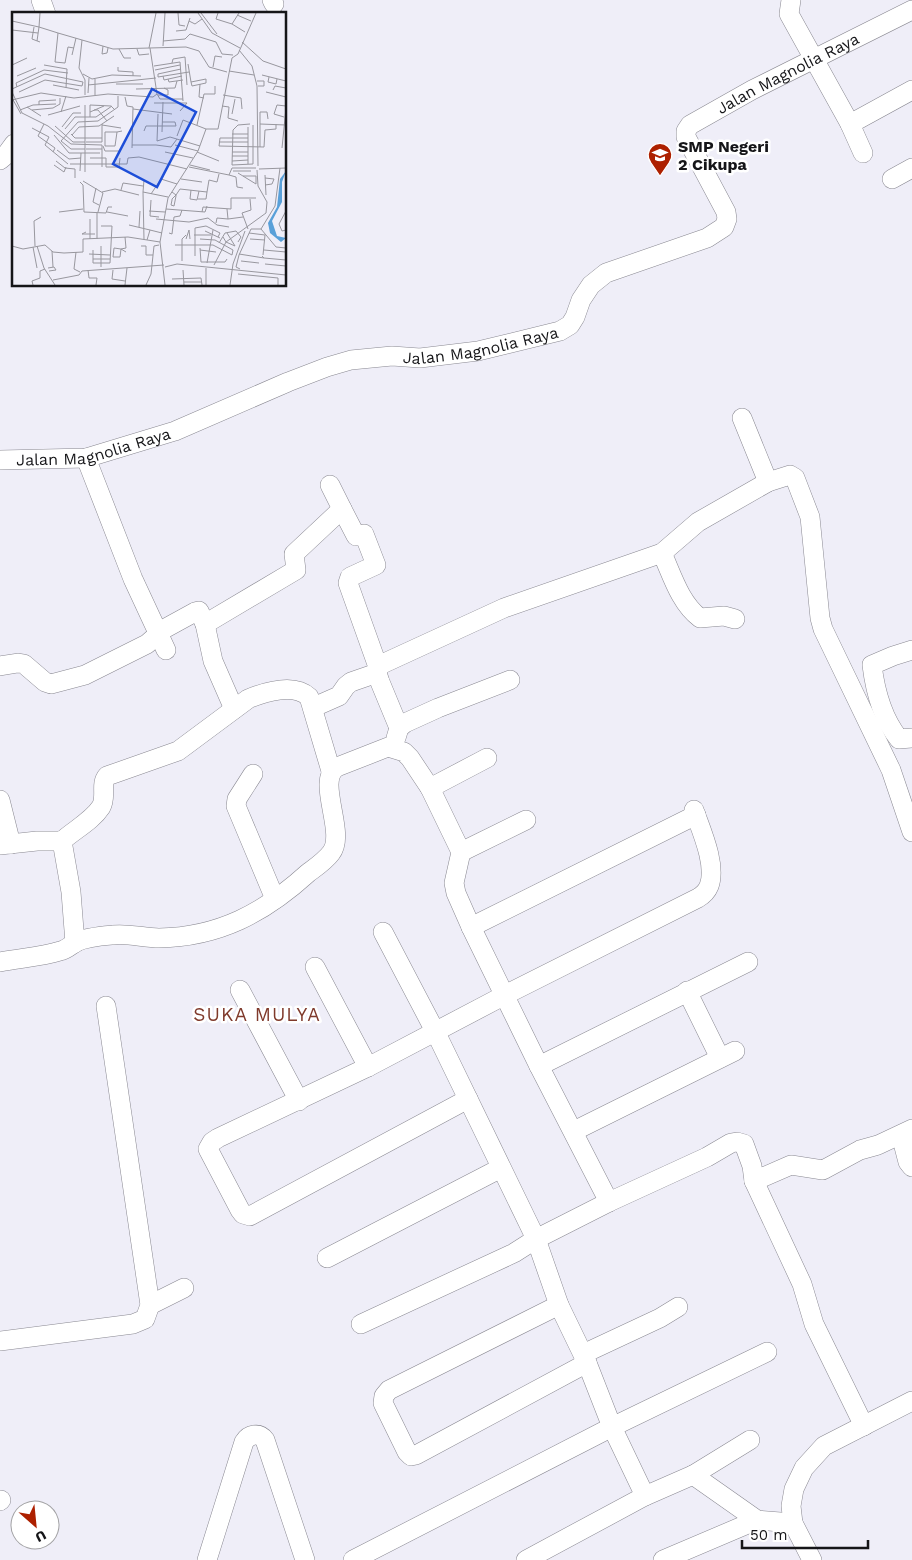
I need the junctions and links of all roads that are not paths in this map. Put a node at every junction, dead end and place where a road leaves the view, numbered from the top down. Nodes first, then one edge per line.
1 (41, 0) edge
2 (790, 7) edge
3 (912, 10) edge
4 (45, 12) edge
5 (814, 59) junction
6 (912, 90) edge
7 (850, 124) junction
8 (12, 147) edge
9 (862, 154) dead end
10 (0, 160) edge
11 (912, 168) edge
12 (892, 178) dead end
13 (742, 418) dead end
14 (86, 458) junction
15 (0, 460) edge
16 (768, 482) junction
17 (330, 485) dead end
18 (342, 509) junction
19 (662, 553) junction
20 (735, 619) dead end
21 (205, 624) junction
22 (162, 642) junction
23 (912, 650) edge
24 (0, 666) edge
25 (378, 670) junction
26 (510, 680) dead end
27 (314, 707) junction
28 (234, 709) junction
29 (400, 728) junction
30 (912, 738) edge
31 (394, 748) junction
32 (487, 758) dead end
33 (332, 771) junction
34 (253, 774) dead end
35 (430, 788) junction
36 (0, 800) edge
37 (526, 820) dead end
38 (912, 832) edge
39 (62, 841) junction
40 (6, 844) edge
41 (461, 852) junction
42 (275, 899) junction
43 (471, 927) junction
44 (383, 932) dead end
45 (75, 943) junction
46 (0, 962) edge
47 (748, 962) dead end
48 (315, 967) dead end
49 (240, 990) dead end
50 (687, 991) junction
51 (505, 995) junction
52 (106, 1006) dead end
53 (436, 1033) junction
54 (539, 1066) junction
55 (368, 1067) junction
56 (468, 1099) junction
57 (298, 1101) junction
58 (574, 1131) junction
59 (906, 1132) edge
60 (912, 1167) edge
61 (501, 1168) junction
62 (754, 1181) junction
63 (609, 1202) junction
64 (536, 1239) junction
65 (327, 1258) dead end
66 (184, 1288) dead end
67 (559, 1304) junction
68 (150, 1305) junction
69 (678, 1307) dead end
70 (362, 1324) dead end
71 (0, 1341) edge
72 (766, 1352) dead end
73 (585, 1359) junction
74 (912, 1401) edge
75 (864, 1426) junction
76 (612, 1427) junction
77 (750, 1440) dead end
78 (693, 1475) junction
79 (646, 1496) junction
80 (757, 1520) junction
81 (793, 1523) junction
82 (207, 1560) edge
83 (305, 1560) edge
84 (353, 1560) edge
85 (527, 1560) edge
86 (663, 1560) edge
87 (812, 1560) edge

1 - 4 street
2 - 5 street
3 - 5 street, Jalan Magnolia Raya
5 - 7 street
5 - 14 street, Jalan Magnolia Raya
6 - 7 street
7 - 9 street
8 - 10 street
11 - 12 street
13 - 16 street
14 - 15 street, Jalan Magnolia Raya
14 - 22 street
16 - 19 street
16 - 38 street
17 - 18 street
18 - 21 street
18 - 25 street
19 - 20 street
19 - 25 street
21 - 22 street
21 - 28 street
22 - 24 street
23 - 30 street
25 - 27 street
25 - 29 street
26 - 29 street
27 - 28 street
27 - 33 street
28 - 39 street
29 - 31 street
31 - 33 street
31 - 35 street
32 - 35 street
33 - 42 street
34 - 42 street
35 - 41 street
36 - 40 street
37 - 41 street
39 - 40 street
39 - 45 street
41 - 43 street
42 - 45 street
43 - 51 street
43 - 51 street
44 - 53 street
45 - 46 street
47 - 50 street
48 - 55 street
49 - 57 street
50 - 54 street
50 - 58 street
51 - 53 street
51 - 54 street
52 - 68 street
53 - 55 street
53 - 56 street
54 - 58 street
55 - 57 street
56 - 57 street
56 - 61 street
58 - 63 street
59 - 60 street
59 - 62 street
61 - 64 street
61 - 65 street
62 - 63 street
62 - 75 street
63 - 64 street
64 - 67 street
64 - 70 street
66 - 68 street
67 - 73 street
67 - 73 street
68 - 71 street
69 - 73 street
72 - 76 street
73 - 76 street
74 - 75 street
75 - 81 street
76 - 79 street
76 - 84 street
77 - 78 street
78 - 79 street
78 - 80 street
79 - 85 street
80 - 81 street
80 - 86 street
81 - 87 street
82 - 83 street

